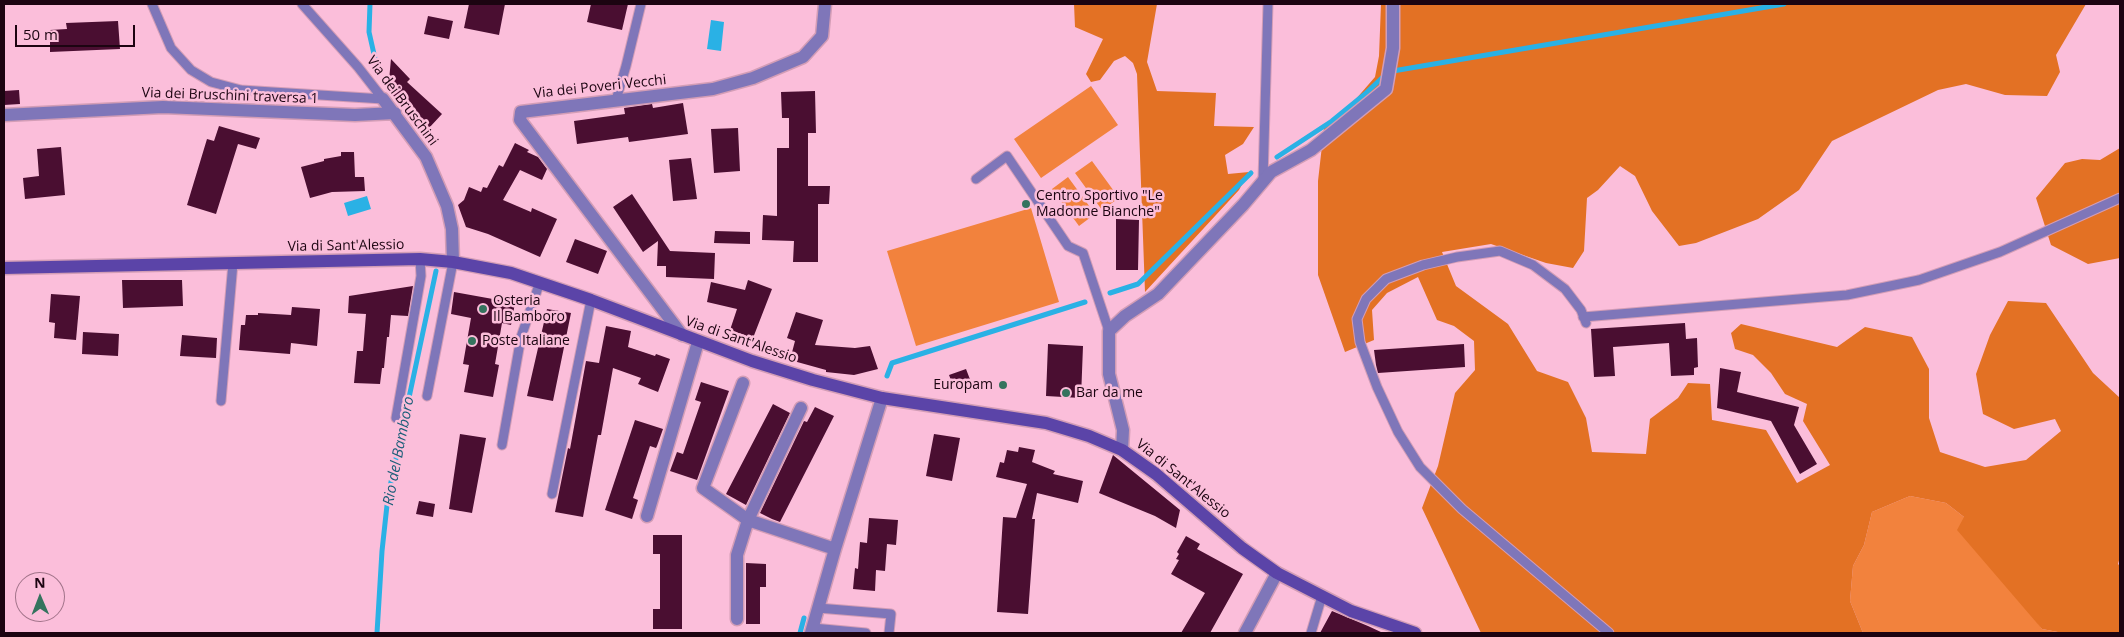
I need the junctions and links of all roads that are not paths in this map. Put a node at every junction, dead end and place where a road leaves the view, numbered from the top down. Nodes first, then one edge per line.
1 (152, 4) edge
2 (302, 4) edge
3 (641, 4) edge
4 (825, 4) edge
5 (1268, 4) edge
6 (1393, 4) edge
7 (383, 99) junction
8 (616, 100) junction
9 (395, 112) junction
10 (4, 115) edge
11 (976, 179) dead end
12 (1263, 180) junction
13 (2120, 198) edge
14 (420, 260) junction
15 (453, 262) junction
16 (233, 263) junction
17 (4, 268) edge
18 (540, 282) junction
19 (590, 300) junction
20 (1109, 331) junction
21 (682, 335) junction
22 (698, 342) junction
23 (743, 383) dead end
24 (427, 396) dead end
25 (882, 398) junction
26 (221, 401) dead end
27 (801, 408) dead end
28 (396, 418) dead end
29 (502, 445) dead end
30 (1122, 450) junction
31 (552, 494) dead end
32 (647, 516) dead end
33 (748, 520) junction
34 (835, 550) junction
35 (1277, 573) junction
36 (1322, 596) junction
37 (818, 608) junction
38 (737, 619) dead end
39 (812, 631) edge
40 (866, 633) edge
41 (889, 633) edge
42 (1245, 633) edge
43 (1311, 633) edge
44 (1415, 633) edge
45 (1609, 633) edge

1 - 7 lane
2 - 7 lane, Via dei Bruschini
3 - 8 lane
4 - 8 street, Via dei Poveri Vecchi
5 - 12 lane
6 - 12 street
7 - 9 street, Via dei Bruschini
8 - 21 street, Via dei Poveri Vecchi
9 - 10 street, Via dei Bruschini traversa 1
9 - 15 street, Via dei Bruschini
11 - 20 lane
12 - 20 street
13 - 45 lane
14 - 15 street, Via di Sant'Alessio
14 - 16 street, Via di Sant'Alessio
14 - 28 lane
15 - 18 street, Via di Sant'Alessio
15 - 24 lane
16 - 17 street, Via di Sant'Alessio
16 - 26 lane
18 - 19 street, Via di Sant'Alessio
18 - 29 lane
19 - 21 street, Via di Sant'Alessio
19 - 31 lane
20 - 30 street
21 - 22 street, Via di Sant'Alessio
22 - 25 street, Via di Sant'Alessio
22 - 32 street
23 - 33 street
25 - 30 street, Via di Sant'Alessio
25 - 34 street
27 - 33 street
30 - 35 street, Via di Sant'Alessio
33 - 34 street
33 - 38 street
34 - 37 street
35 - 36 street, Via di Sant'Alessio
35 - 42 street
36 - 43 lane
36 - 44 street, Via di Sant'Alessio
37 - 39 street
37 - 41 lane
39 - 40 lane

